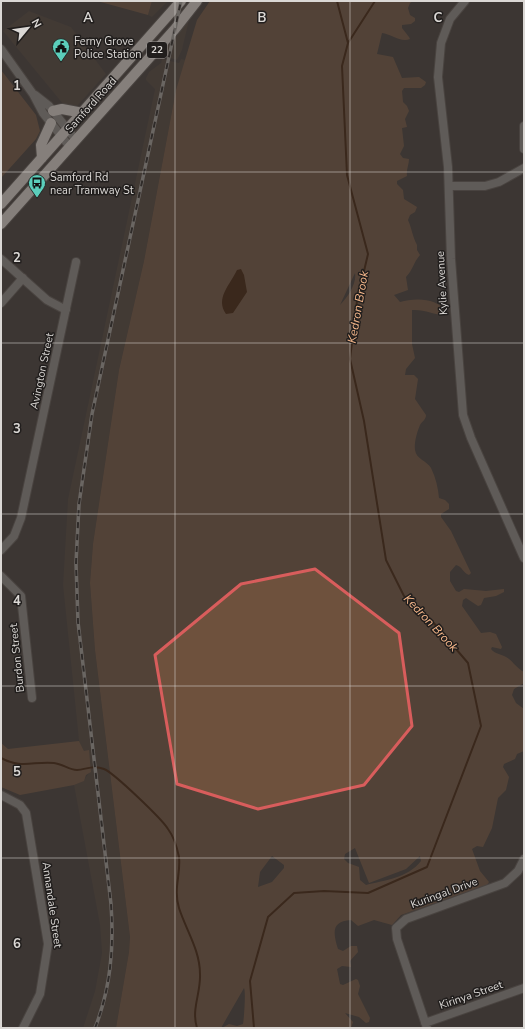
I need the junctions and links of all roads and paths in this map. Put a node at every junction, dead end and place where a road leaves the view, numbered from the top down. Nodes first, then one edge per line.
1 (181, 1) edge
2 (197, 1) edge
3 (465, 1) edge
4 (1, 49) edge
5 (33, 94) junction
6 (53, 110) junction
7 (83, 113) junction
8 (51, 123) junction
9 (524, 126) edge
10 (64, 133) junction
11 (73, 144) junction
12 (524, 149) edge
13 (42, 158) junction
14 (524, 168) edge
15 (449, 186) junction
16 (1, 204) edge
17 (1, 224) edge
18 (1, 259) edge
19 (76, 262) dead end
20 (23, 278) junction
21 (1, 303) edge
22 (66, 310) junction
23 (1, 550) edge
24 (524, 558) edge
25 (1, 576) edge
26 (32, 698) dead end
27 (1, 795) edge
28 (524, 859) edge
29 (524, 988) edge
30 (426, 1025) edge
31 (23, 1028) edge

1 - 7 main road, Samford Road / 22
2 - 11 main road, Samford Road / 22
3 - 15 street, Kylie Avenue
4 - 5 street
5 - 6 street
5 - 8 street
6 - 7 main road
6 - 10 street
7 - 10 main road, Samford Road / 22
8 - 10 street
8 - 13 main road
9 - 12 street
10 - 11 street
10 - 13 main road, Samford Road / 22
11 - 17 main road, Samford Road / 22
13 - 16 main road, Samford Road / 22
14 - 15 street
15 - 24 street, Kylie Avenue
18 - 20 street
19 - 22 street, Avington Street
20 - 21 street
20 - 22 street
22 - 23 street, Avington Street
25 - 26 street, Burdon Street
27 - 31 street, Annandale Street
28 - 30 street, Kuringal Drive
29 - 30 street, Kirinya Street

